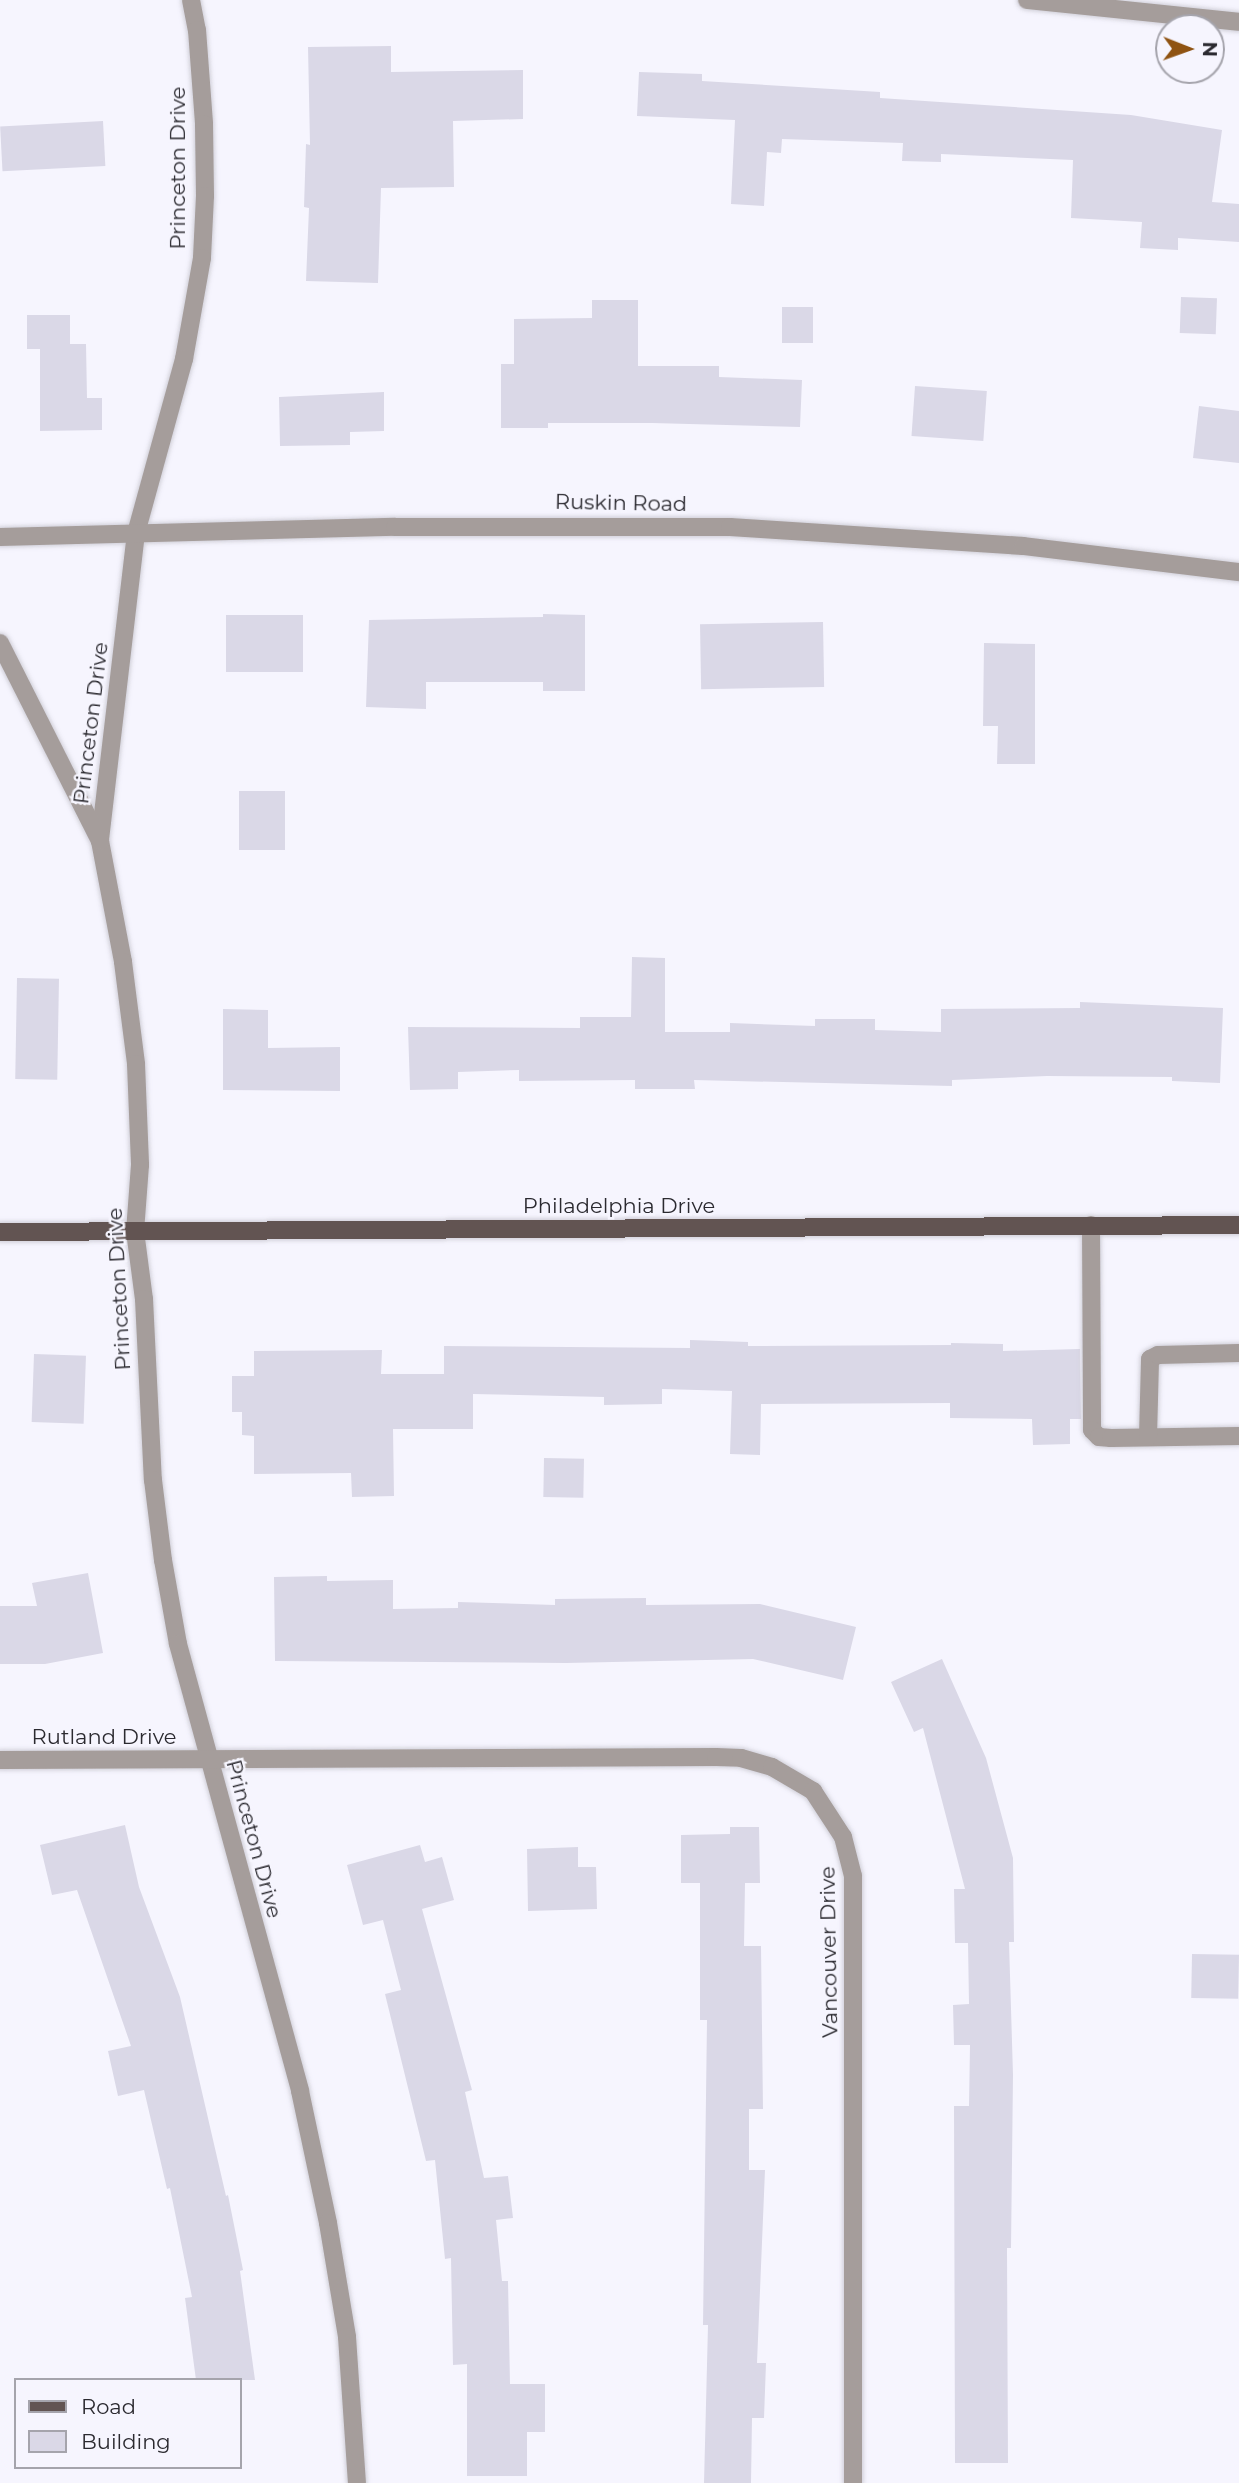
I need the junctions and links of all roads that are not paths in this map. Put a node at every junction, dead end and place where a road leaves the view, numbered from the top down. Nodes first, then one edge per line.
1 (191, 0) edge
2 (1027, 0) edge
3 (1239, 22) edge
4 (136, 533) junction
5 (0, 537) edge
6 (1239, 572) edge
7 (0, 643) edge
8 (100, 841) junction
9 (1239, 1225) edge
10 (1091, 1226) junction
11 (135, 1231) junction
12 (0, 1232) edge
13 (1239, 1353) edge
14 (1239, 1436) edge
15 (1148, 1437) junction
16 (208, 1759) junction
17 (0, 1760) edge
18 (357, 2483) edge
19 (853, 2483) edge

1 - 4 street, Princeton Drive
2 - 3 street
4 - 5 street, Ruskin Road
4 - 6 street, Ruskin Road
4 - 8 street, Princeton Drive
7 - 8 street
8 - 11 street, Princeton Drive
9 - 10 main road, Philadelphia Drive
10 - 11 main road, Philadelphia Drive
10 - 15 street
11 - 12 main road, Philadelphia Drive
11 - 16 street, Princeton Drive
13 - 15 street
14 - 15 street
16 - 17 street, Rutland Drive
16 - 18 street, Princeton Drive
16 - 19 street, Vancouver Drive

